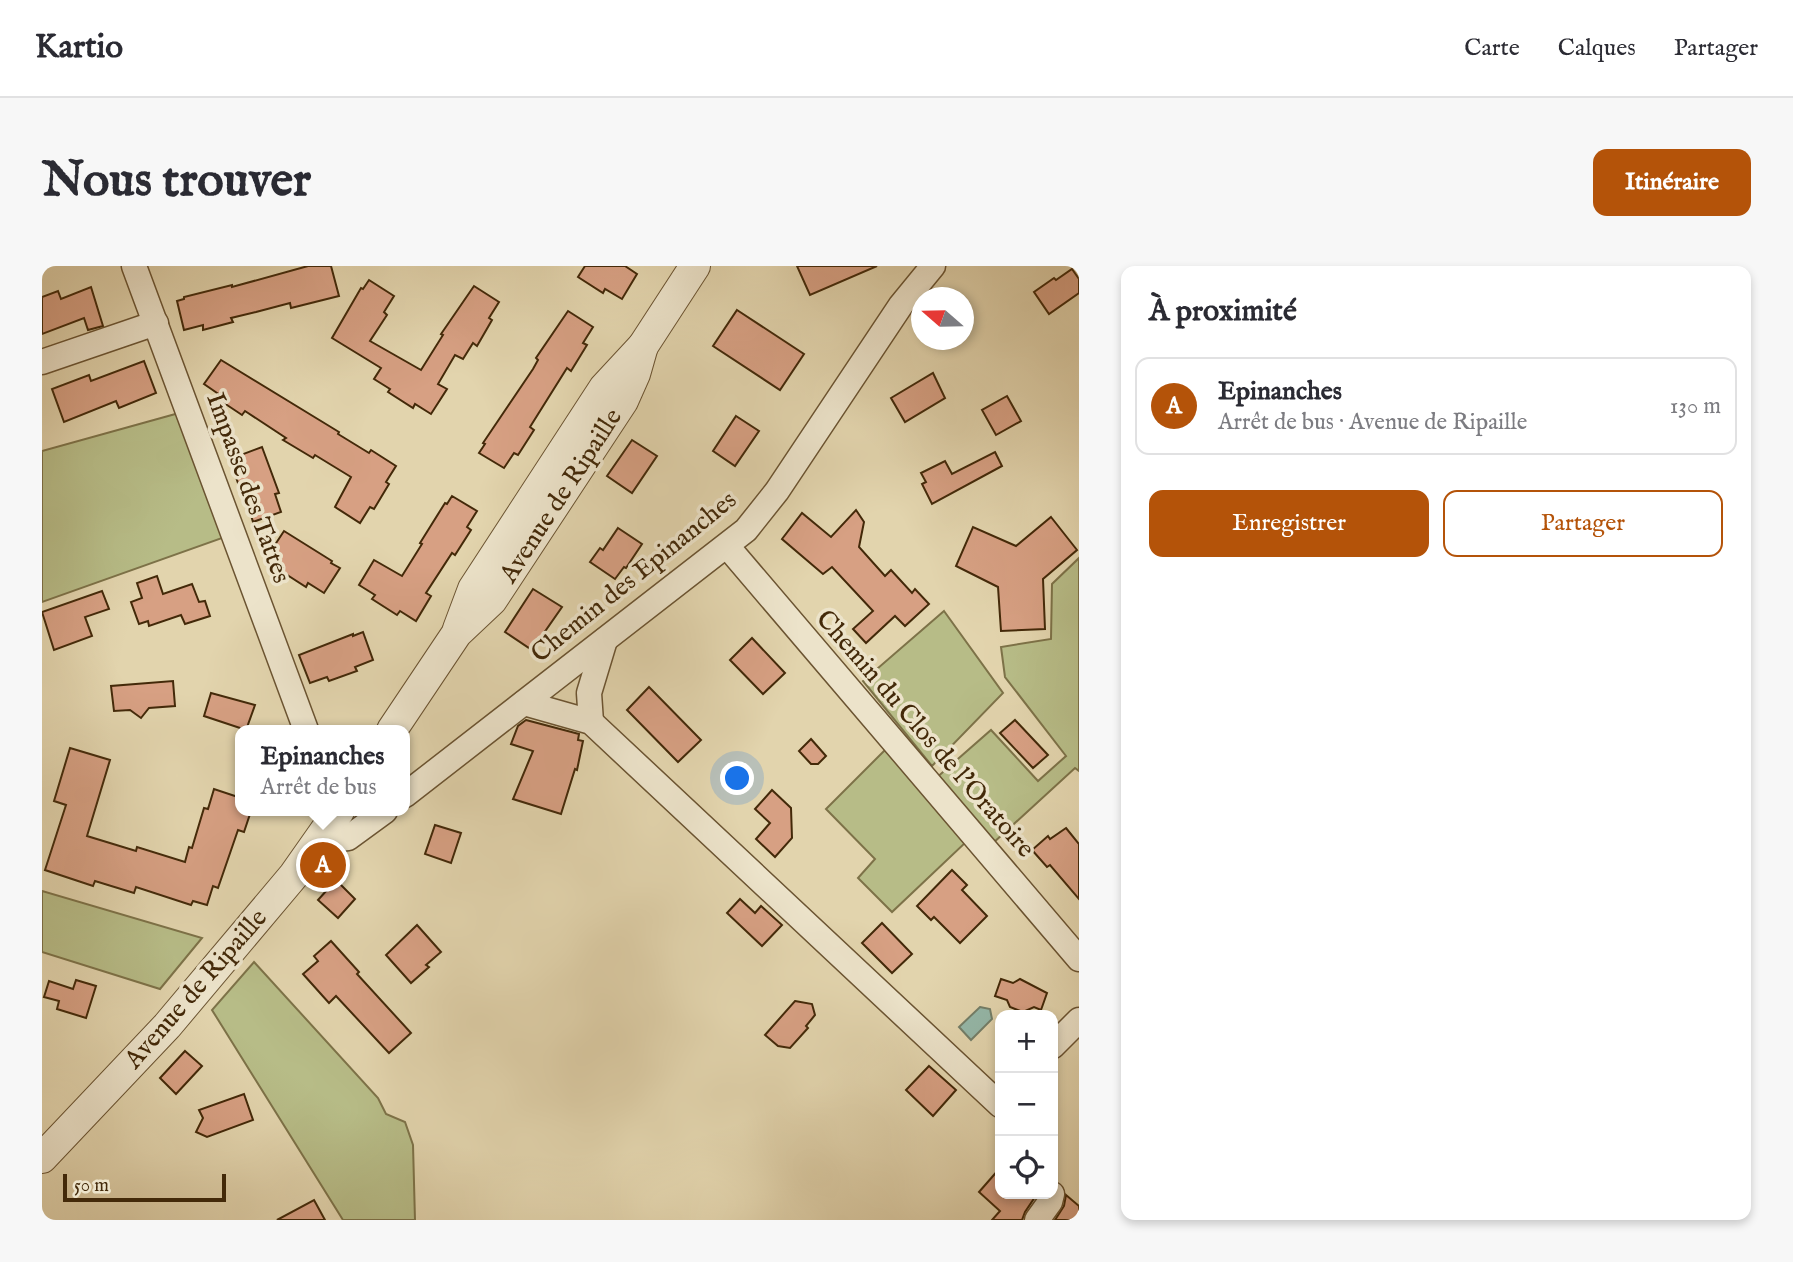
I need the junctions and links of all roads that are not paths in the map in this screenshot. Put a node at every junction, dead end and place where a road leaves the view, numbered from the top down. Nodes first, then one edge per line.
1 (134, 266) edge
2 (695, 266) edge
3 (933, 266) edge
4 (156, 323) junction
5 (42, 362) edge
6 (727, 546) junction
7 (605, 640) junction
8 (524, 703) junction
9 (591, 722) junction
10 (304, 725) edge
11 (395, 725) edge
12 (410, 791) edge
13 (378, 816) edge
14 (332, 820) edge
15 (1079, 960) edge
16 (1079, 1020) edge
17 (1058, 1041) edge
18 (995, 1097) edge
19 (42, 1158) edge
20 (1051, 1199) edge
21 (1037, 1220) edge

1 - 4 street, Impasse des Tattes
2 - 11 street, Avenue de Ripaille
3 - 6 street, Chemin des Epinanches
4 - 5 street
4 - 10 street, Impasse des Tattes
6 - 7 street, Chemin des Epinanches
6 - 15 street, Chemin du Clos de l'Oratoire
7 - 8 street, Chemin des Epinanches
7 - 9 street
8 - 9 street
8 - 12 street, Chemin des Epinanches
9 - 18 street
13 - 14 street
14 - 19 street, Avenue de Ripaille
16 - 17 street
20 - 21 street

